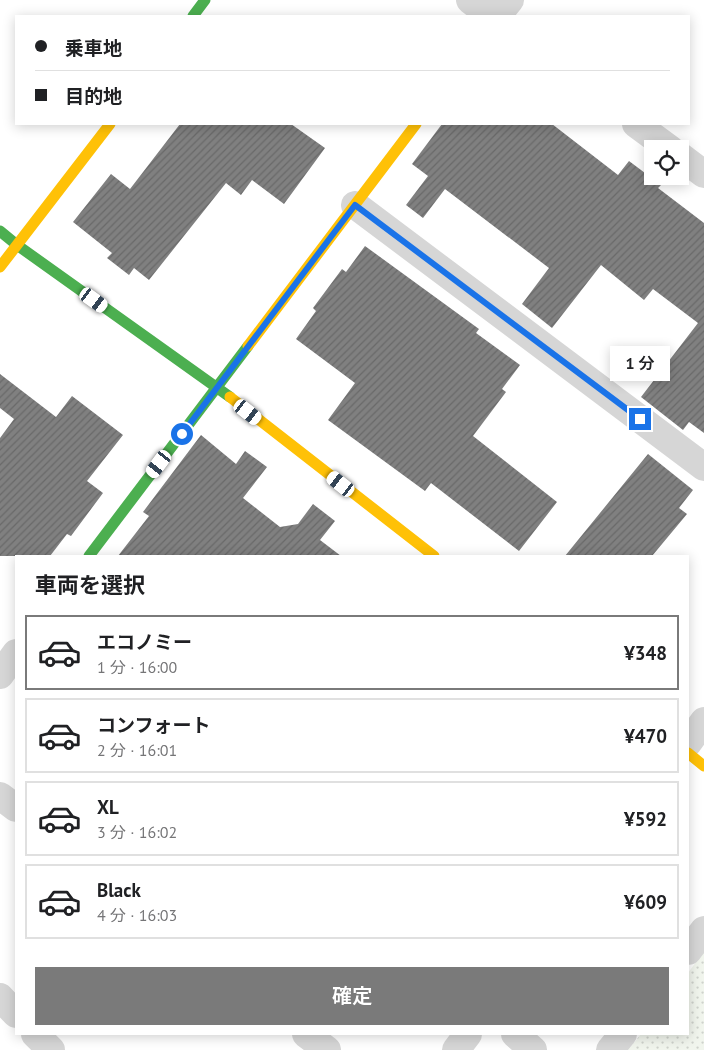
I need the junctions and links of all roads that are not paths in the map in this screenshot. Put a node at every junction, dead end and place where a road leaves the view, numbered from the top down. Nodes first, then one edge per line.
1 (205, 0) edge
2 (470, 0) edge
3 (510, 0) edge
4 (194, 15) edge
5 (490, 15) edge
6 (498, 15) edge
7 (109, 125) edge
8 (415, 125) edge
9 (637, 125) edge
10 (658, 140) edge
11 (689, 163) edge
12 (704, 174) edge
13 (355, 205) junction
14 (0, 231) edge
15 (17, 245) junction
16 (0, 267) edge
17 (217, 387) junction
18 (704, 467) edge
19 (90, 555) edge
20 (433, 555) edge
21 (15, 654) edge
22 (0, 675) edge
23 (704, 721) edge
24 (689, 742) edge
25 (689, 754) edge
26 (704, 766) edge
27 (0, 796) edge
28 (15, 807) edge
29 (704, 930) edge
30 (689, 950) edge
31 (0, 997) edge
32 (15, 1013) edge
33 (36, 1035) edge
34 (307, 1035) edge
35 (467, 1035) edge
36 (516, 1035) edge
37 (622, 1035) edge
38 (51, 1050) edge
39 (327, 1050) edge
40 (456, 1050) edge
41 (533, 1050) edge
42 (610, 1050) edge

1 - 4 street
2 - 5 street
3 - 6 street
7 - 15 street
8 - 13 street
9 - 10 street
11 - 12 street
13 - 17 street
13 - 18 street
14 - 15 street
15 - 16 street
15 - 17 street
17 - 19 street
17 - 20 street
21 - 22 street
23 - 24 street
25 - 26 street
27 - 28 street
29 - 30 street
31 - 32 street
33 - 38 street
34 - 39 street
35 - 40 street
36 - 41 street
37 - 42 street

